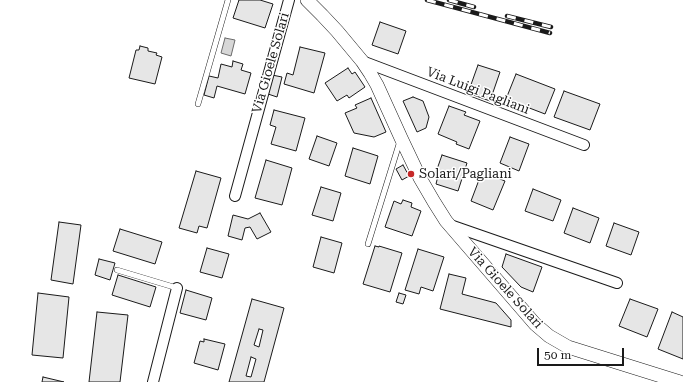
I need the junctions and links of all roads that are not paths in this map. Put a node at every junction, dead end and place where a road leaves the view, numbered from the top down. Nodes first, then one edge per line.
1 (228, 0) edge
2 (289, 0) edge
3 (306, 0) edge
4 (362, 61) junction
5 (198, 104) dead end
6 (401, 138) junction
7 (584, 145) dead end
8 (235, 196) dead end
9 (450, 225) junction
10 (368, 244) dead end
11 (117, 270) dead end
12 (617, 283) dead end
13 (177, 288) joint
14 (153, 382) edge
15 (680, 382) edge

1 - 5 lane
2 - 8 street, Via Gioele Solari
3 - 4 street, Via Gioele Solari
4 - 6 street, Via Gioele Solari
4 - 7 street, Via Luigi Pagliani
6 - 9 street, Via Gioele Solari
6 - 10 lane
9 - 12 street, Via Gioele Solari
9 - 15 street, Via Gioele Solari
11 - 13 lane
13 - 14 street

